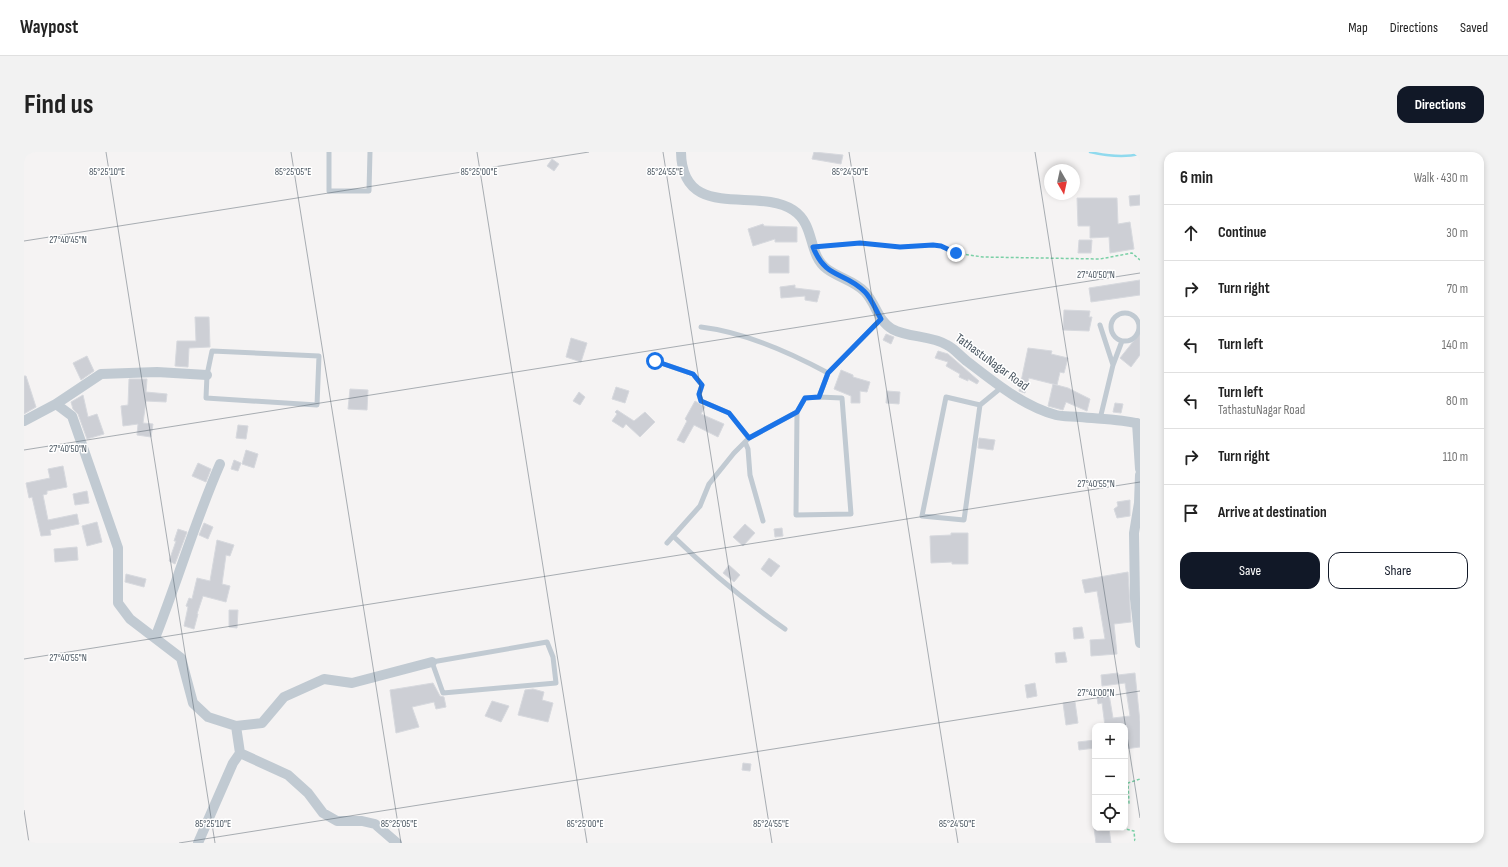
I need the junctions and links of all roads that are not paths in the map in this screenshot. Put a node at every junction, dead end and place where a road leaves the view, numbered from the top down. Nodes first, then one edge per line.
1 (329, 152) edge
2 (370, 152) edge
3 (681, 152) edge
4 (881, 319) junction
5 (1100, 325) dead end
6 (701, 327) dead end
7 (1122, 341) junction
8 (655, 361) dead end
9 (1113, 365) junction
10 (828, 373) junction
11 (207, 375) junction
12 (1002, 387) junction
13 (819, 397) junction
14 (56, 404) junction
15 (980, 404) junction
16 (797, 412) junction
17 (1100, 419) junction
18 (24, 421) edge
19 (1138, 424) edge
20 (747, 440) junction
21 (220, 464) dead end
22 (1140, 469) edge
23 (1140, 475) edge
24 (763, 521) dead end
25 (673, 536) junction
26 (666, 543) dead end
27 (785, 629) dead end
28 (155, 638) junction
29 (1140, 643) edge
30 (432, 662) junction
31 (236, 726) junction
32 (240, 753) junction
33 (198, 843) edge
34 (397, 843) edge

1 - 2 lane
3 - 4 street, TathastuNagar Road
4 - 10 lane
4 - 12 street, TathastuNagar Road
5 - 9 lane
6 - 10 lane
7 - 7 lane
7 - 9 lane
8 - 20 lane
9 - 17 lane
10 - 13 lane
11 - 11 lane
11 - 14 street
12 - 15 lane
12 - 17 street, TathastuNagar Road
13 - 16 lane
13 - 16 lane
14 - 18 street
14 - 28 street
15 - 15 lane
16 - 20 lane
17 - 19 street, TathastuNagar Road
19 - 22 street
20 - 24 lane
20 - 25 lane
21 - 28 street
23 - 29 street
25 - 26 lane
25 - 27 lane
28 - 31 street
30 - 30 lane
30 - 31 street
31 - 32 street
32 - 33 street
32 - 34 street

